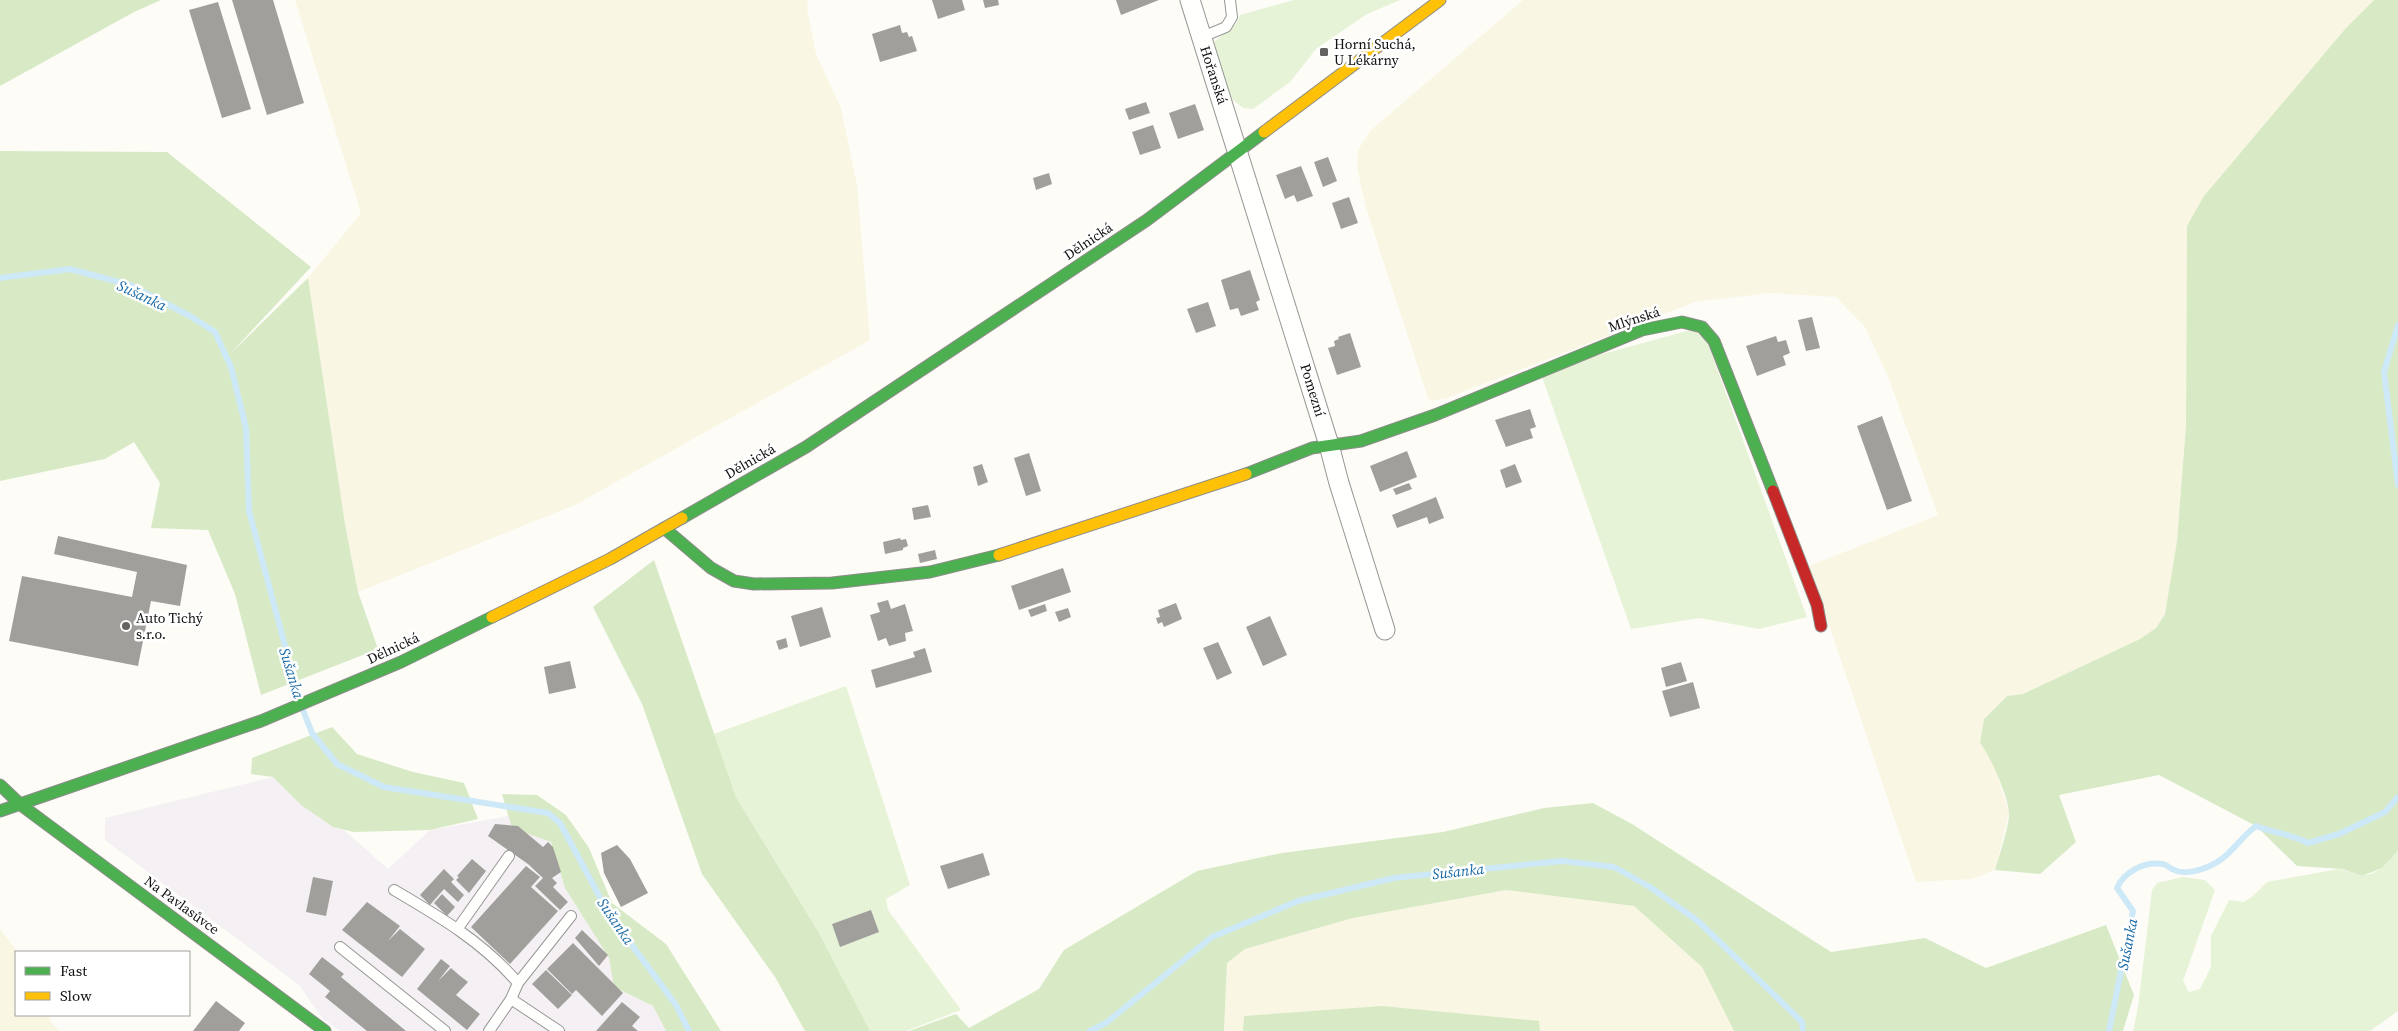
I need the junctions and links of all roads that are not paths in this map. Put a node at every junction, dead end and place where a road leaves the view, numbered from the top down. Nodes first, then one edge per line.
1 (1190, 0) edge
2 (1230, 0) edge
3 (1440, 0) edge
4 (1202, 38) junction
5 (1238, 151) junction
6 (1329, 444) junction
7 (664, 528) junction
8 (1821, 626) dead end
9 (1385, 630) dead end
10 (0, 785) edge
11 (21, 805) junction
12 (0, 811) edge
13 (509, 856) dead end
14 (394, 890) dead end
15 (571, 916) dead end
16 (458, 928) junction
17 (340, 947) dead end
18 (518, 982) junction
19 (512, 999) junction
20 (325, 1031) edge
21 (445, 1031) edge
22 (489, 1031) edge
23 (559, 1031) edge

1 - 4 street, Hořanská
2 - 4 lane
3 - 5 street, Dělnická
4 - 5 street, Hořanská
5 - 6 street, Pomezní
5 - 7 street, Dělnická
6 - 7 street, Mlýnská
6 - 8 street, Mlýnská
6 - 9 street, Pomezní
7 - 11 street, Dělnická
10 - 11 street, Na Pavlasůvce
11 - 12 street, Dělnická
11 - 20 street, Na Pavlasůvce
13 - 16 lane
14 - 16 lane
15 - 18 lane
16 - 18 lane
17 - 21 lane
18 - 19 lane
19 - 22 lane
19 - 23 lane

